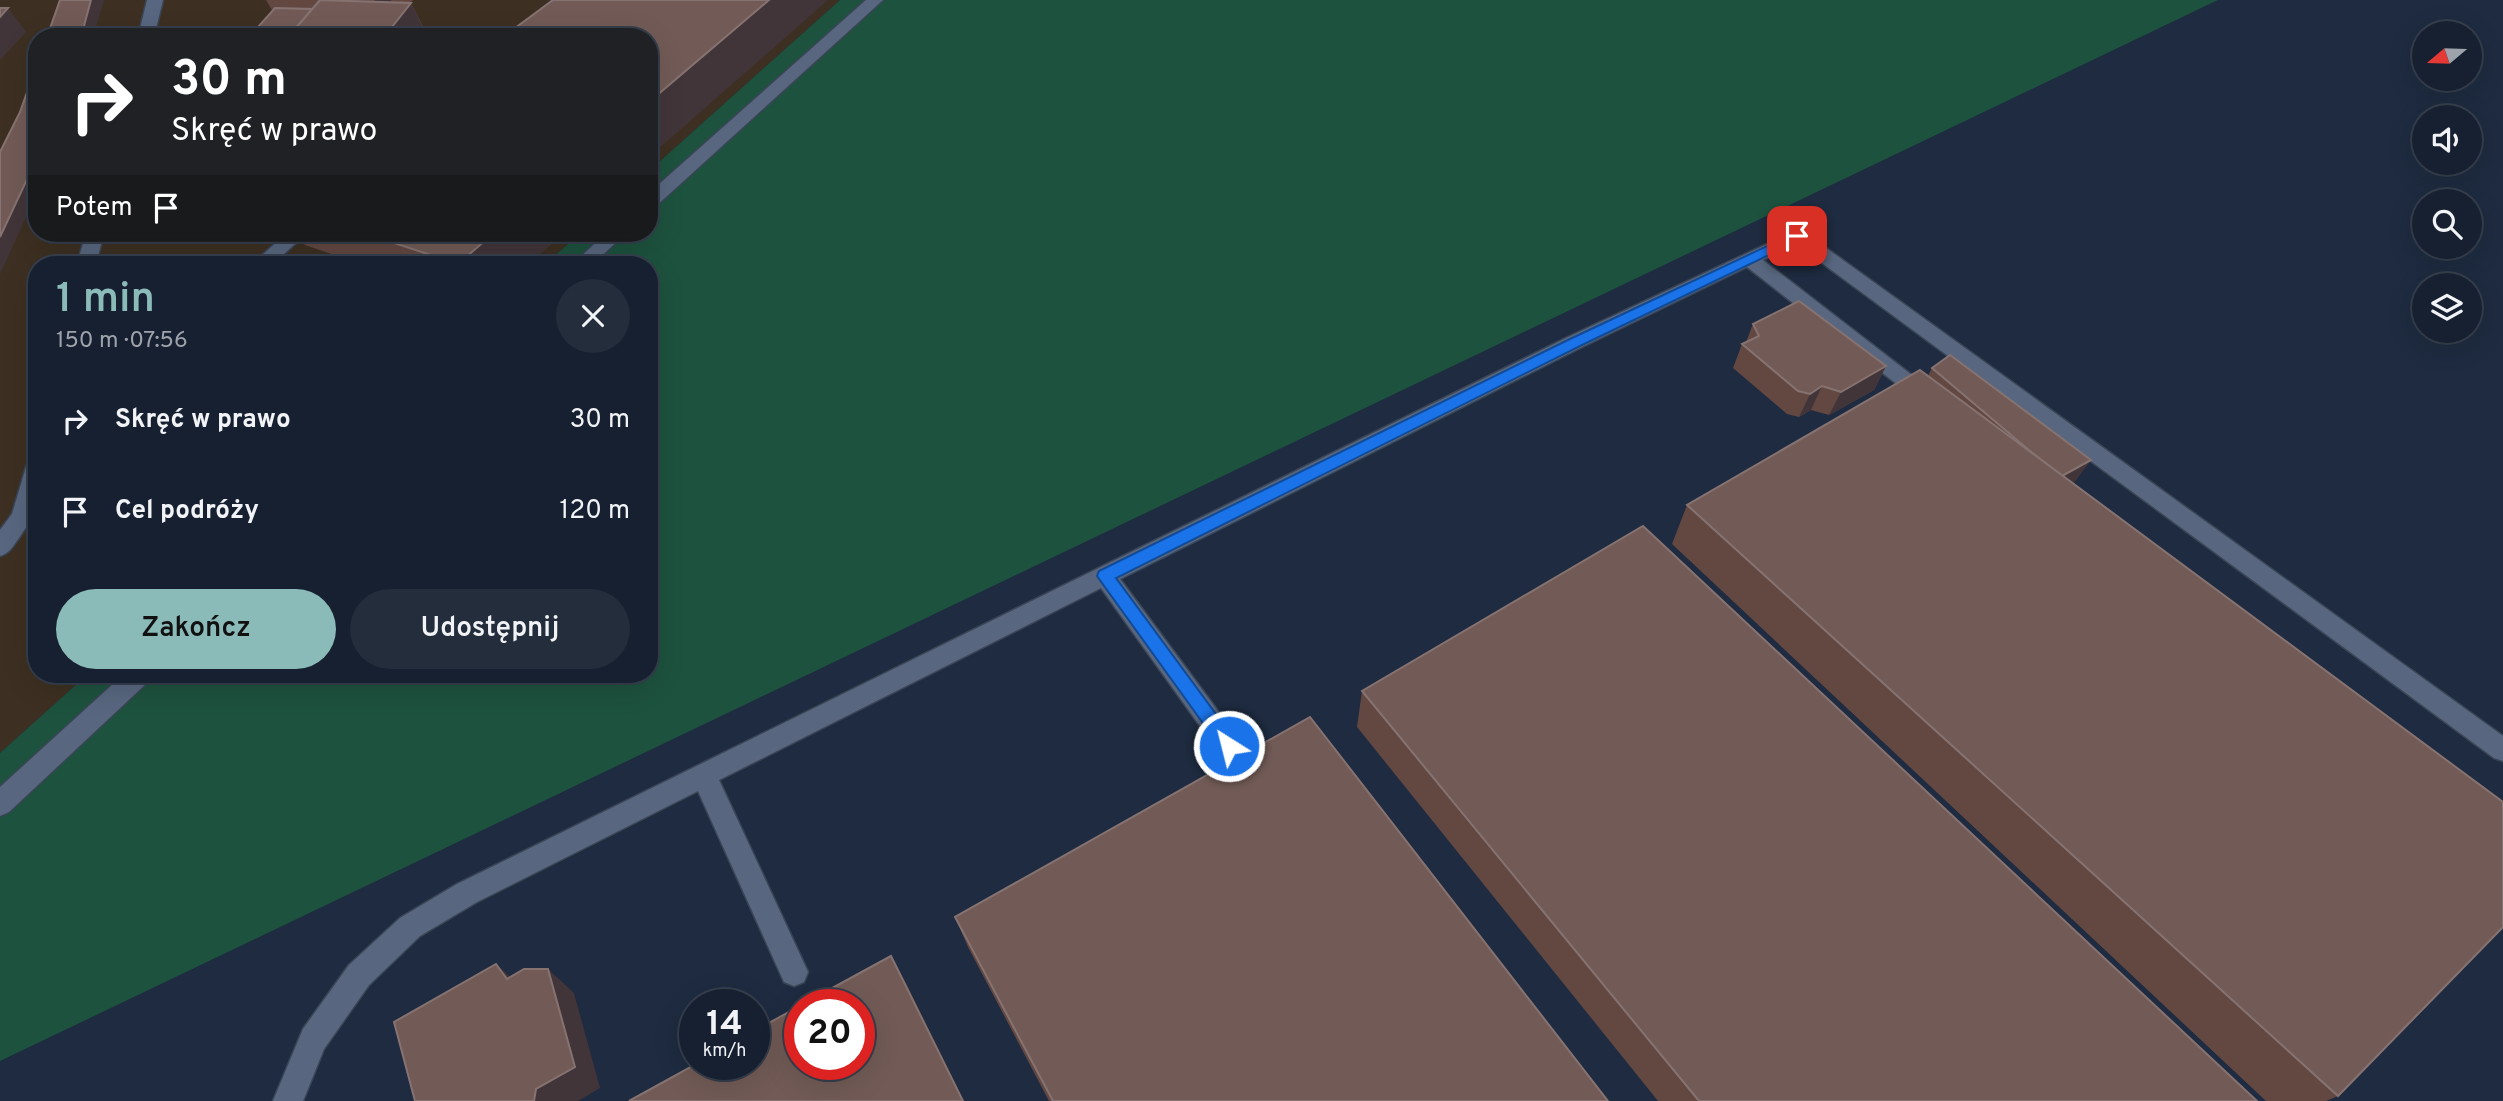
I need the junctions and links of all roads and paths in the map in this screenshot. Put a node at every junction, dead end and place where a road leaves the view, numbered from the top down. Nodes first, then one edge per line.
1 (155, 0) edge
2 (875, 0) edge
3 (147, 28) edge
4 (658, 195) edge
5 (287, 242) edge
6 (607, 242) edge
7 (271, 256) edge
8 (591, 256) edge
9 (1749, 259) junction
10 (1919, 391) edge
11 (28, 497) edge
12 (0, 547) edge
13 (1105, 576) junction
14 (131, 683) edge
15 (1229, 746) dead end
16 (2503, 750) edge
17 (704, 775) junction
18 (0, 804) edge
19 (794, 972) dead end
20 (288, 1101) edge

1 - 3 lane
2 - 4 lane
5 - 7 lane
6 - 8 lane
9 - 10 lane
9 - 13 lane
9 - 16 lane
11 - 12 lane
13 - 15 lane
13 - 17 lane
14 - 18 lane
17 - 19 lane
17 - 20 lane

